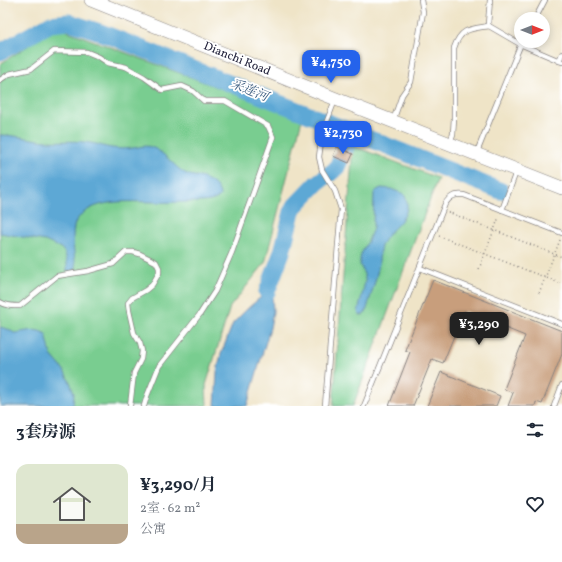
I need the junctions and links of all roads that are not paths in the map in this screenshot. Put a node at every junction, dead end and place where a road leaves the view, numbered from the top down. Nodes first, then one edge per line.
1 (91, 0) edge
2 (421, 0) edge
3 (490, 0) edge
4 (545, 0) edge
5 (539, 12) edge
6 (489, 26) junction
7 (514, 39) edge
8 (519, 48) edge
9 (532, 48) edge
10 (562, 54) edge
11 (561, 61) edge
12 (0, 80) edge
13 (334, 104) junction
14 (393, 122) junction
15 (449, 144) junction
16 (476, 155) junction
17 (517, 171) junction
18 (562, 188) edge
19 (502, 210) junction
20 (561, 235) edge
21 (420, 268) junction
22 (0, 302) edge
23 (562, 324) edge
24 (562, 385) edge
25 (130, 406) edge
26 (144, 406) edge
27 (325, 406) edge
28 (364, 406) edge
29 (554, 406) edge

1 - 13 main road, Dianchi Road
2 - 14 lane
3 - 6 lane
4 - 5 lane
6 - 7 lane
6 - 15 lane
8 - 16 lane
9 - 11 lane
10 - 11 lane
12 - 26 lane
13 - 14 main road, Dianchi Road
13 - 27 lane
14 - 15 main road, Dianchi Road
15 - 16 main road, Dianchi Road
16 - 17 main road, Dianchi Road
17 - 18 main road, Dianchi Road
17 - 19 lane
19 - 20 lane
19 - 21 lane
21 - 23 lane
21 - 28 lane
22 - 25 lane
24 - 29 lane

